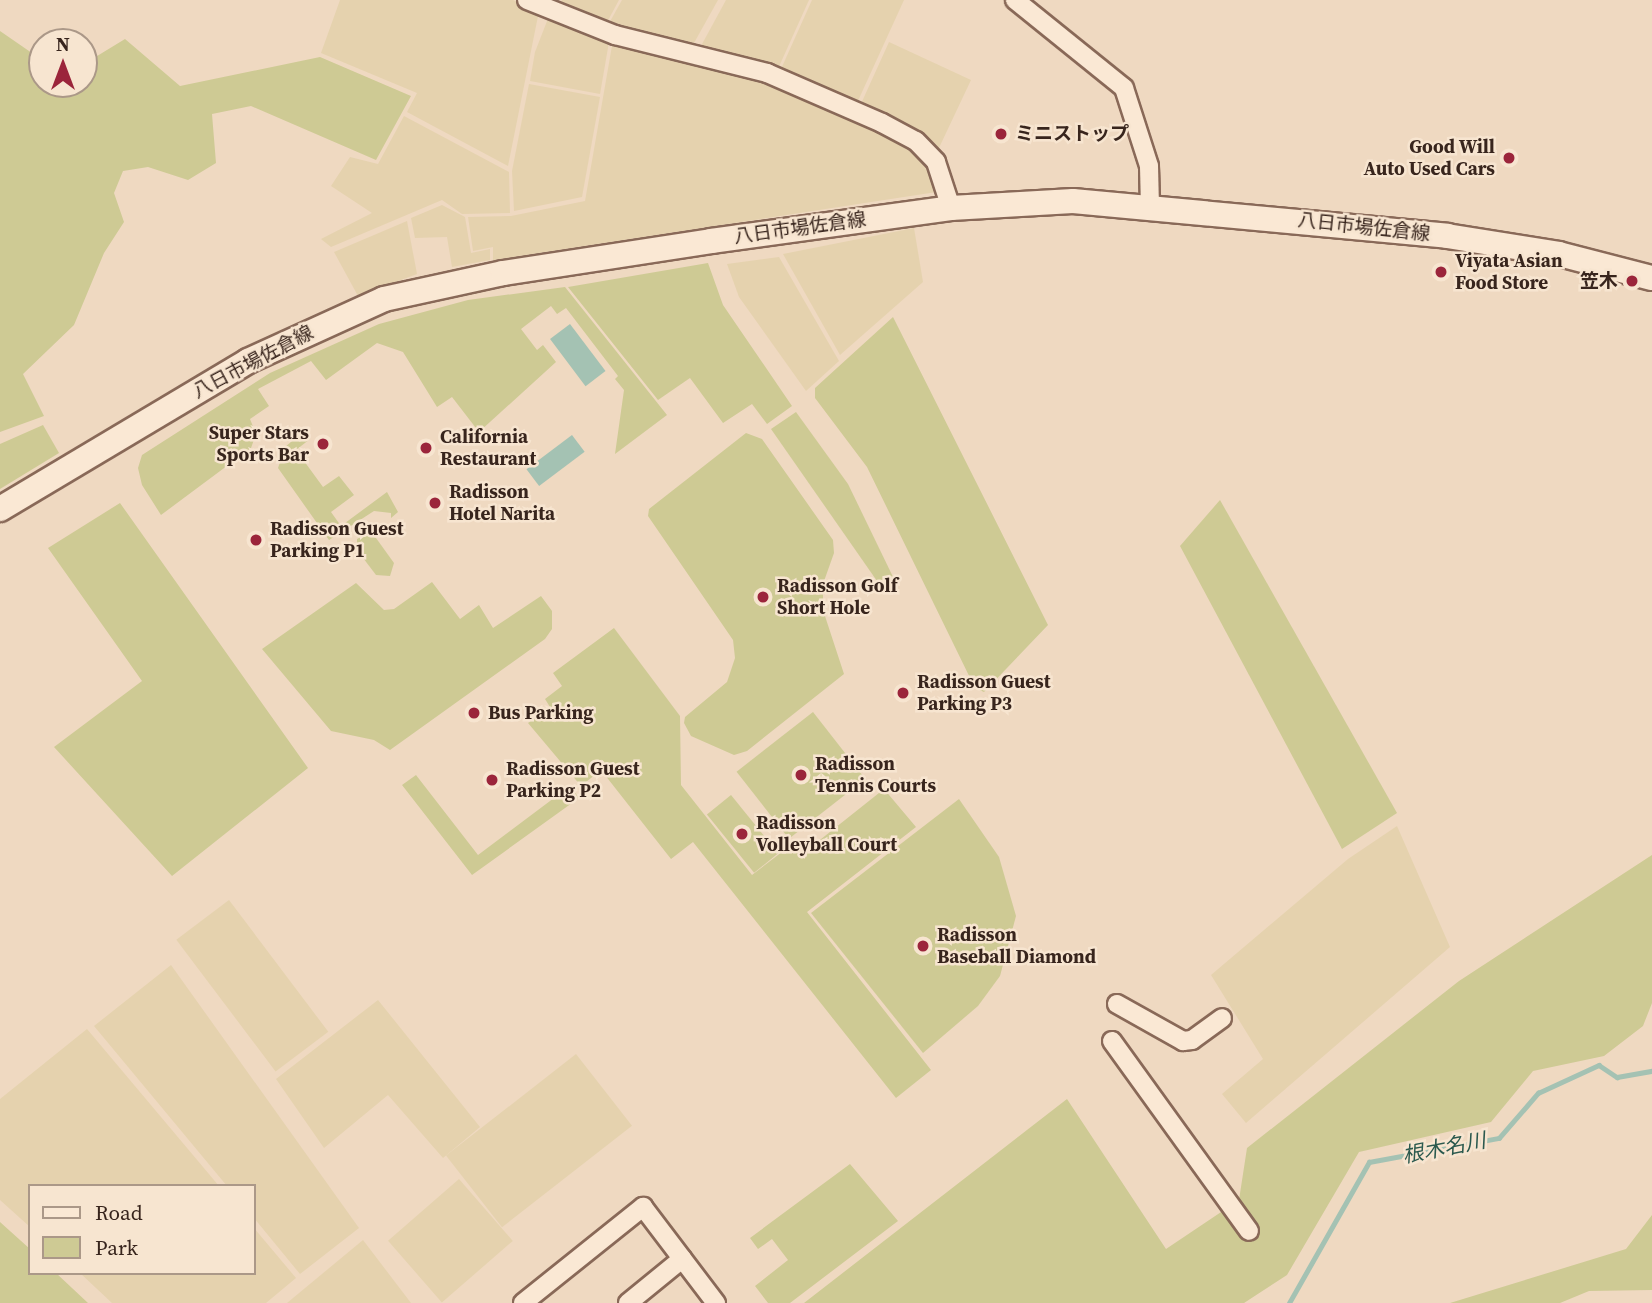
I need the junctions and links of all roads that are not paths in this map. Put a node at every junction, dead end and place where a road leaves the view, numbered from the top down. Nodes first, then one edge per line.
1 (527, 0) edge
2 (1014, 0) edge
3 (1150, 206) junction
4 (951, 208) junction
5 (1652, 278) edge
6 (0, 509) edge
7 (1117, 1004) dead end
8 (1222, 1018) dead end
9 (1112, 1041) dead end
10 (1249, 1231) dead end
11 (682, 1259) junction
12 (523, 1303) edge
13 (628, 1303) edge
14 (716, 1303) edge

1 - 4 street
2 - 3 street
3 - 4 main road, 八日市場佐倉線
3 - 5 main road, 八日市場佐倉線
4 - 6 main road, 八日市場佐倉線
7 - 8 street
9 - 10 street
11 - 12 street
11 - 13 street
11 - 14 street

